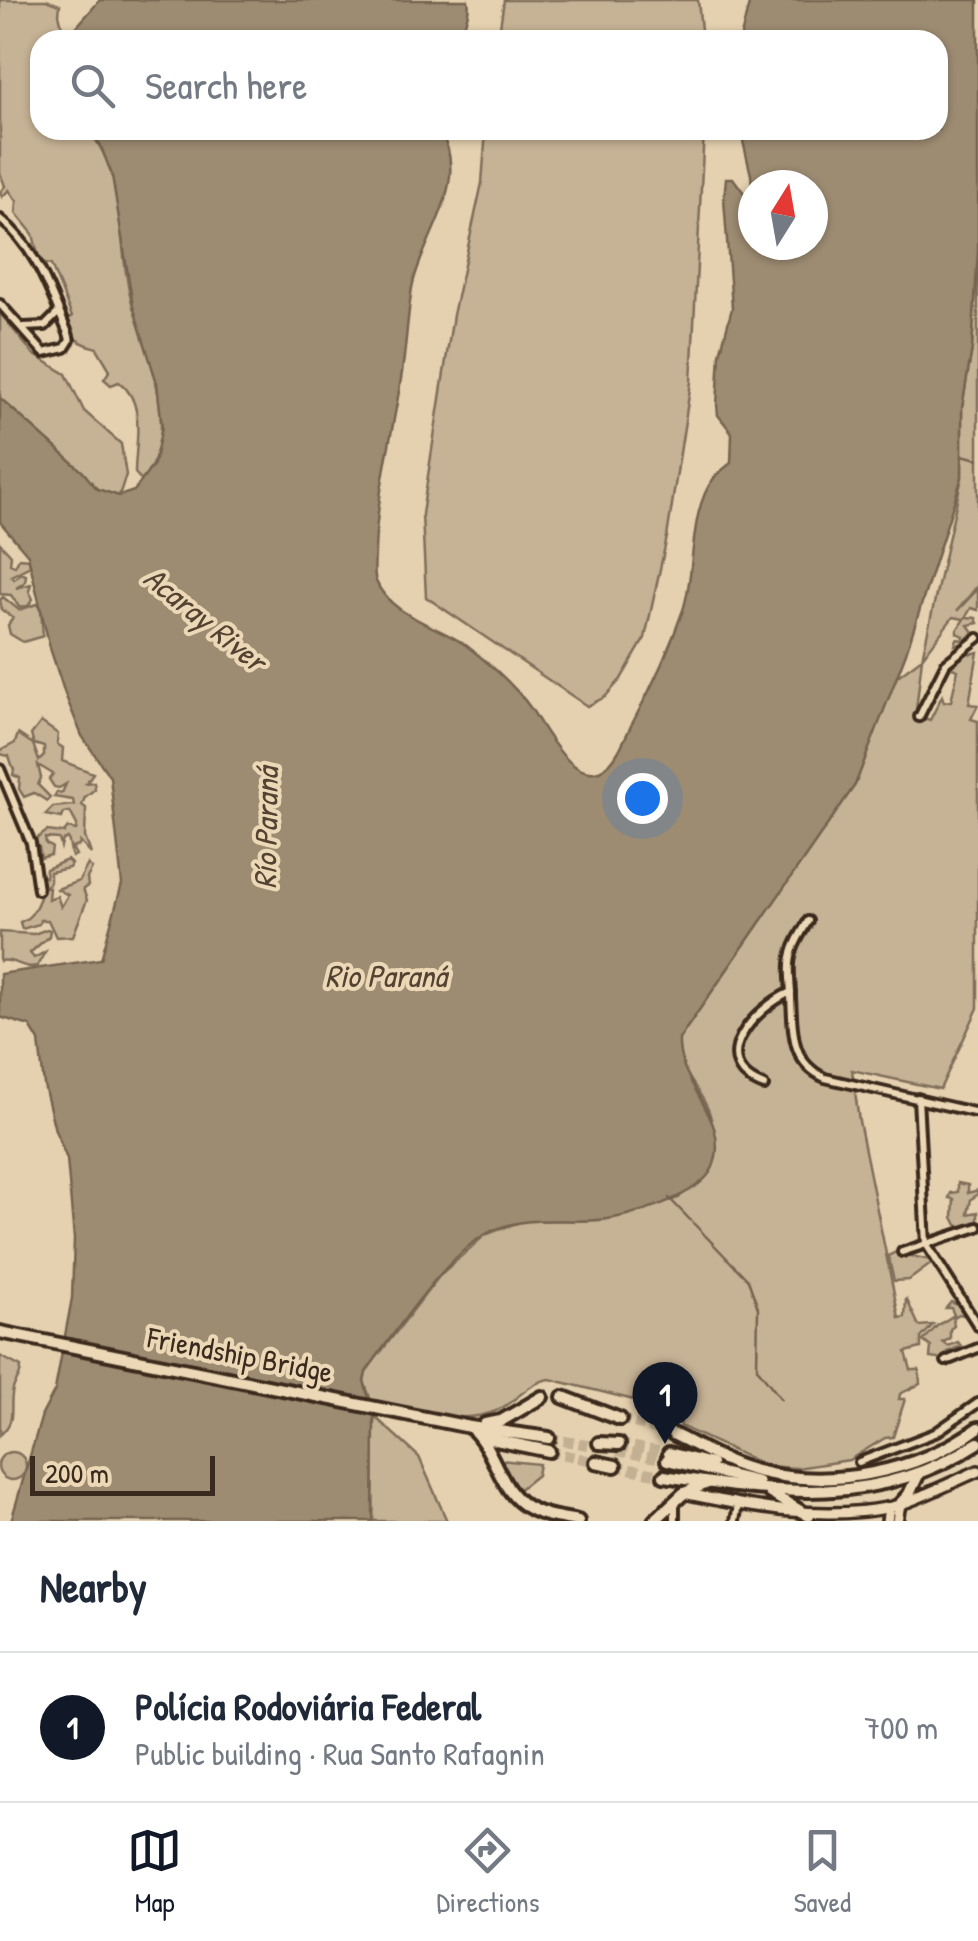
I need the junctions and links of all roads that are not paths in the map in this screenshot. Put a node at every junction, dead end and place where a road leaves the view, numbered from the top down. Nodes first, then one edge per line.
1 (0, 219) edge
2 (0, 304) edge
3 (59, 312) junction
4 (22, 326) junction
5 (978, 638) edge
6 (920, 716) dead end
7 (0, 769) edge
8 (38, 890) dead end
9 (808, 921) dead end
10 (791, 992) junction
11 (764, 1086) dead end
12 (918, 1098) junction
13 (978, 1113) edge
14 (978, 1227) edge
15 (926, 1244) junction
16 (902, 1252) dead end
17 (978, 1326) edge
18 (0, 1332) edge
19 (978, 1348) edge
20 (946, 1361) dead end
21 (542, 1396) dead end
22 (563, 1397) dead end
23 (978, 1403) edge
24 (620, 1419) tunnel mouth
25 (470, 1427) junction
26 (978, 1428) edge
27 (673, 1434) tunnel mouth
28 (480, 1437) junction
29 (549, 1438) tunnel mouth
30 (978, 1439) edge
31 (689, 1442) junction
32 (598, 1445) tunnel mouth
33 (618, 1447) tunnel mouth
34 (548, 1451) tunnel mouth
35 (668, 1457) tunnel mouth
36 (688, 1461) junction
37 (596, 1462) tunnel mouth
38 (860, 1462) dead end
39 (614, 1466) tunnel mouth
40 (978, 1470) edge
41 (918, 1474) junction
42 (714, 1482) junction
43 (754, 1484) junction
44 (680, 1497) junction
45 (738, 1505) junction
46 (895, 1506) junction
47 (809, 1516) junction
48 (578, 1521) edge
49 (654, 1521) edge
50 (675, 1521) edge
51 (735, 1521) edge
52 (887, 1521) edge
53 (897, 1521) edge

1 - 3 street
2 - 4 street
3 - 4 street
3 - 4 street
5 - 6 street
7 - 8 street
9 - 10 street
10 - 11 street
10 - 12 street
12 - 13 street
12 - 15 street
14 - 15 street
15 - 16 street
15 - 17 street
18 - 25 highway, Friendship Bridge
19 - 20 street
21 - 25 highway
22 - 24 highway
23 - 38 street
25 - 28 highway
25 - 29 highway, Friendship Bridge
26 - 31 highway
27 - 31 highway
28 - 34 highway
28 - 48 highway
30 - 41 highway
30 - 43 highway
31 - 36 highway
32 - 33 highway
35 - 36 highway
36 - 42 highway
36 - 43 highway
37 - 39 highway
40 - 46 main road
41 - 43 highway
41 - 46 highway
42 - 43 highway
42 - 44 highway
43 - 47 highway
44 - 45 main road
44 - 49 highway
44 - 50 street
45 - 47 main road
45 - 51 street
46 - 47 main road
46 - 52 main road
46 - 53 main road

